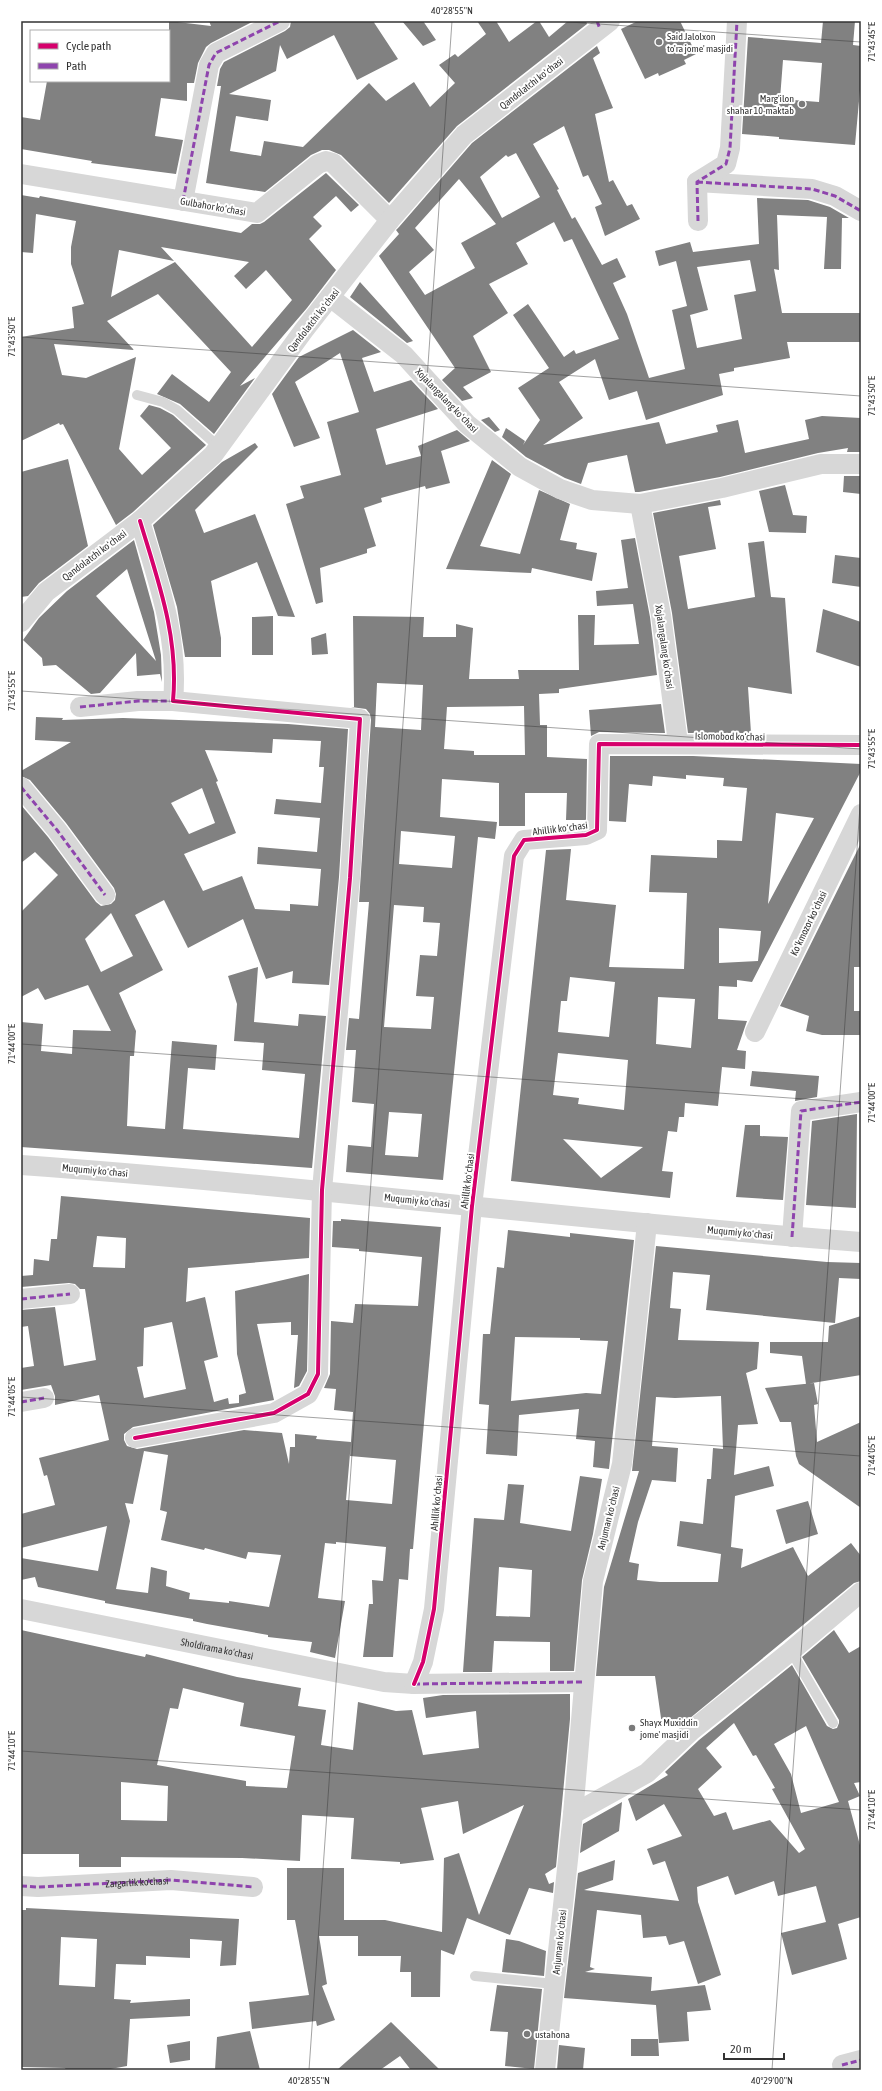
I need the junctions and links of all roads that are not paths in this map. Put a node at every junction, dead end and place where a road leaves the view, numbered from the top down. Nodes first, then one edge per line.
1 (280, 21) edge
2 (737, 21) edge
3 (603, 24) edge
4 (21, 174) edge
5 (697, 182) junction
6 (183, 201) junction
7 (861, 211) edge
8 (390, 220) junction
9 (698, 221) dead end
10 (330, 298) junction
11 (137, 395) dead end
12 (219, 447) junction
13 (861, 464) edge
14 (640, 504) junction
15 (140, 521) junction
16 (21, 620) edge
17 (173, 701) junction
18 (80, 707) dead end
19 (678, 743) junction
20 (599, 744) joint
21 (861, 745) edge
22 (21, 787) edge
23 (861, 814) edge
24 (105, 895) dead end
25 (755, 1032) dead end
26 (861, 1102) edge
27 (21, 1165) edge
28 (322, 1190) junction
29 (472, 1206) junction
30 (647, 1223) junction
31 (792, 1237) junction
32 (861, 1242) edge
33 (70, 1294) dead end
34 (21, 1299) edge
35 (44, 1398) dead end
36 (21, 1402) edge
37 (135, 1438) dead end
38 (861, 1592) edge
39 (21, 1609) edge
40 (792, 1651) junction
41 (583, 1682) junction
42 (414, 1684) junction
43 (833, 1723) dead end
44 (573, 1814) junction
45 (21, 1886) edge
46 (253, 1887) dead end
47 (475, 1976) dead end
48 (554, 1984) junction
49 (545, 2070) edge

1 - 6 street
2 - 5 street
3 - 8 street, Qandolatchi koʻchasi
4 - 6 street, Gulbahor koʻchasi
5 - 7 street
5 - 9 street
6 - 8 street, Gulbahor koʻchasi
8 - 10 street, Qandolatchi koʻchasi
10 - 12 street, Qandolatchi koʻchasi
10 - 14 street, Xojalangalang koʻchasi
11 - 12 lane
12 - 15 street, Qandolatchi koʻchasi
13 - 14 street, Xojalangalang koʻchasi
14 - 19 street, Xojalangalang koʻchasi
15 - 16 street, Qandolatchi koʻchasi
15 - 17 street
17 - 18 street
17 - 28 street
19 - 20 street, Islomobod ko‘chasi
19 - 21 street, Islomobod ko‘chasi
20 - 29 street, Ahillik koʻchasi
22 - 24 street
23 - 25 street, Koʻkmozor koʻchasi
26 - 31 street
27 - 28 street, Muqumiy koʻchasi
28 - 29 street, Muqumiy koʻchasi
28 - 37 street
29 - 30 street, Muqumiy koʻchasi
29 - 42 street, Ahillik koʻchasi
30 - 31 street, Muqumiy koʻchasi
30 - 41 street, Anjuman koʻchasi
31 - 32 street, Muqumiy koʻchasi
33 - 34 street
35 - 36 street
38 - 40 street
39 - 42 street, Sholdirama ko‘chasi
40 - 43 lane
40 - 44 street
41 - 42 street, Sholdirama ko‘chasi
41 - 44 street, Anjuman koʻchasi
44 - 48 street, Anjuman koʻchasi
45 - 46 street, Zargarlik ko'chasi
47 - 48 lane
48 - 49 street, Anjuman koʻchasi

